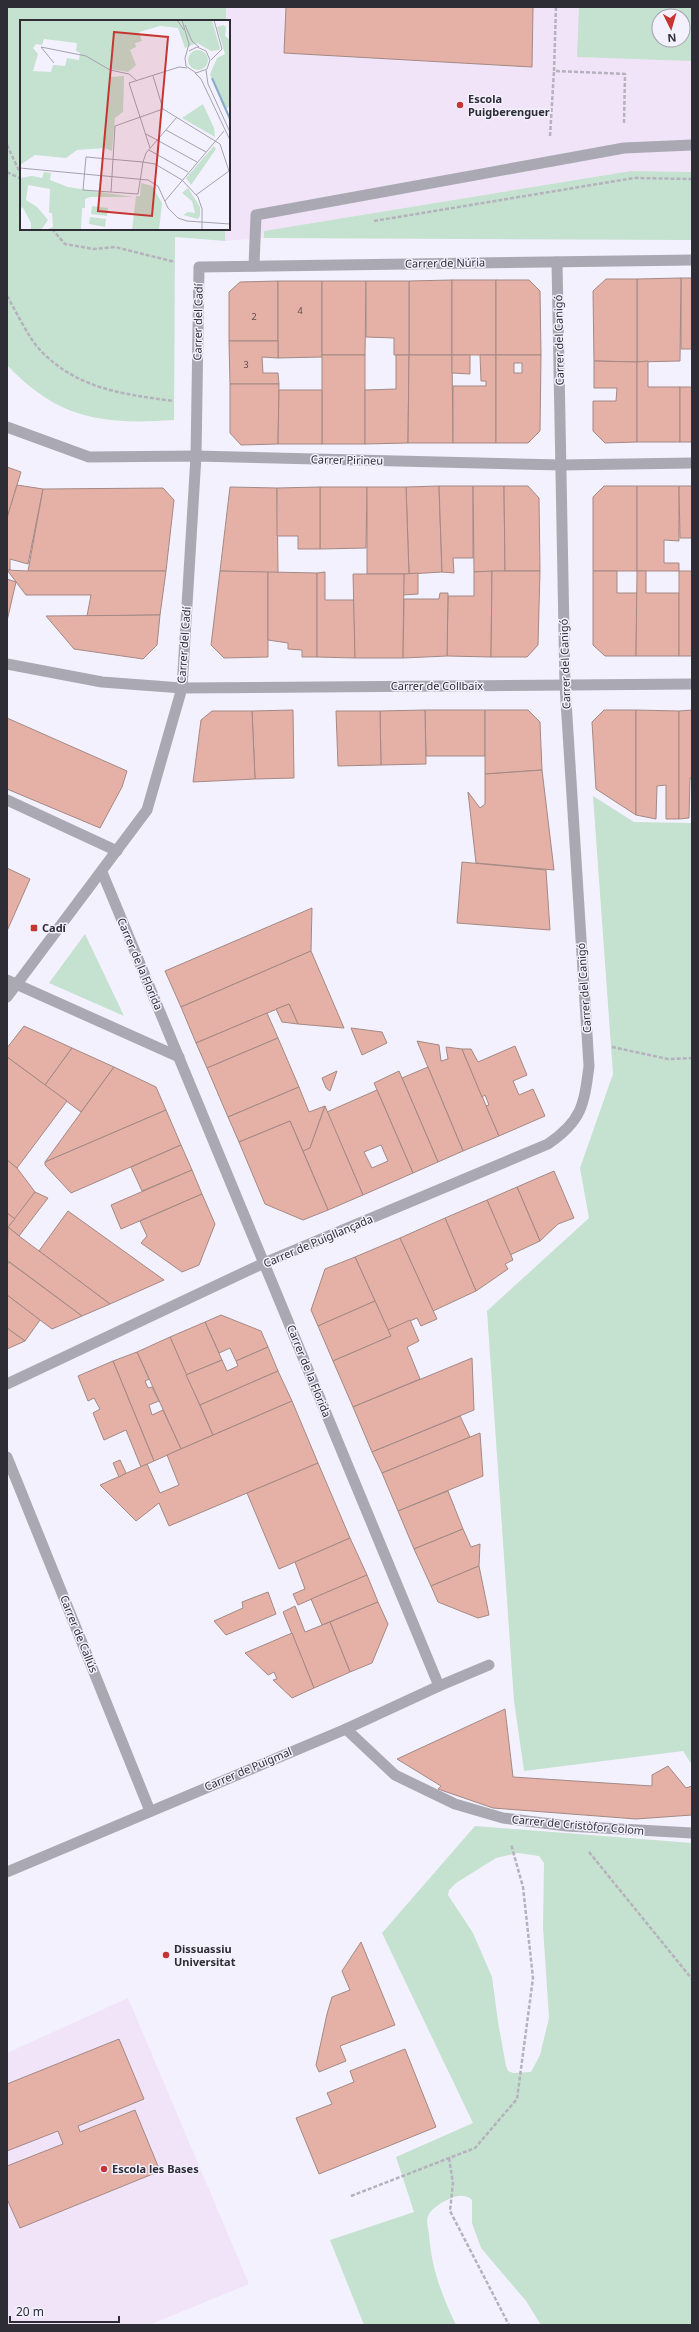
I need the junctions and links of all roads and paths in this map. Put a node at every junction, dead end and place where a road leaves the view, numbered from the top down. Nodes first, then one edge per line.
1 (556, 7) edge
2 (554, 71) junction
3 (7, 145) edge
4 (692, 145) edge
5 (624, 148) junction
6 (549, 161) junction
7 (7, 172) edge
8 (20, 173) edge
9 (20, 178) edge
10 (692, 179) edge
11 (371, 222) dead end
12 (53, 230) edge
13 (692, 260) edge
14 (557, 262) junction
15 (254, 266) junction
16 (199, 267) junction
17 (7, 296) edge
18 (197, 404) junction
19 (7, 427) edge
20 (196, 456) junction
21 (692, 463) edge
22 (561, 465) junction
23 (7, 664) edge
24 (692, 684) edge
25 (565, 685) junction
26 (182, 688) junction
27 (7, 800) edge
28 (117, 850) junction
29 (102, 872) junction
30 (12, 982) edge
31 (7, 997) edge
32 (588, 1042) junction
33 (178, 1057) junction
34 (692, 1058) edge
35 (589, 1066) joint
36 (264, 1263) junction
37 (7, 1384) edge
38 (7, 1457) edge
39 (489, 1664) dead end
40 (439, 1686) junction
41 (346, 1728) junction
42 (150, 1810) junction
43 (503, 1818) junction
44 (567, 1826) junction
45 (692, 1833) edge
46 (7, 1872) edge
47 (692, 1979) edge
48 (449, 2158) junction
49 (351, 2196) dead end
50 (509, 2325) edge

1 - 2 path
2 - 5 path
2 - 6 path
3 - 8 path
4 - 5 street
5 - 6 street
6 - 15 street
7 - 9 path
10 - 11 path
12 - 16 path
13 - 14 street, Carrer de Núria
14 - 15 street, Carrer de Núria
14 - 22 street, Carrer del Canigó
15 - 16 street, Carrer de Núria
16 - 18 street, Carrer del Cadí
17 - 18 path
18 - 20 street, Carrer del Cadí
19 - 20 street, Carrer Pirineu
20 - 22 street, Carrer Pirineu
20 - 26 street, Carrer del Cadí
21 - 22 street, Carrer Pirineu
22 - 25 street, Carrer del Canigó
23 - 26 street, Carrer de Collbaix
24 - 25 street, Carrer de Collbaix
25 - 26 street, Carrer de Collbaix
25 - 32 street, Carrer del Canigó
26 - 28 street, Carrer del Cadí
27 - 28 street
28 - 29 street, Carrer del Cadí
29 - 30 street, Carrer del Cadí
29 - 33 street, Carrer de la Florida
30 - 31 street, Carrer del Cadí
30 - 33 street
32 - 34 path
32 - 35 street, Carrer del Canigó
33 - 36 street, Carrer de la Florida
35 - 36 street, Carrer de Puigllançada
36 - 37 street, Carrer de Puigllançada
36 - 40 street, Carrer de la Florida
38 - 42 street, Carrer de Callús
39 - 40 street, Carrer de Puigmal
40 - 41 street, Carrer de Puigmal
41 - 42 street, Carrer de Puigmal
41 - 43 street, Carrer de Cristòfor Colom
42 - 46 street, Carrer de Puigmal
43 - 44 street, Carrer de Cristòfor Colom
43 - 48 path
44 - 45 street, Carrer de Cristòfor Colom
44 - 47 path
48 - 49 path
48 - 50 path

